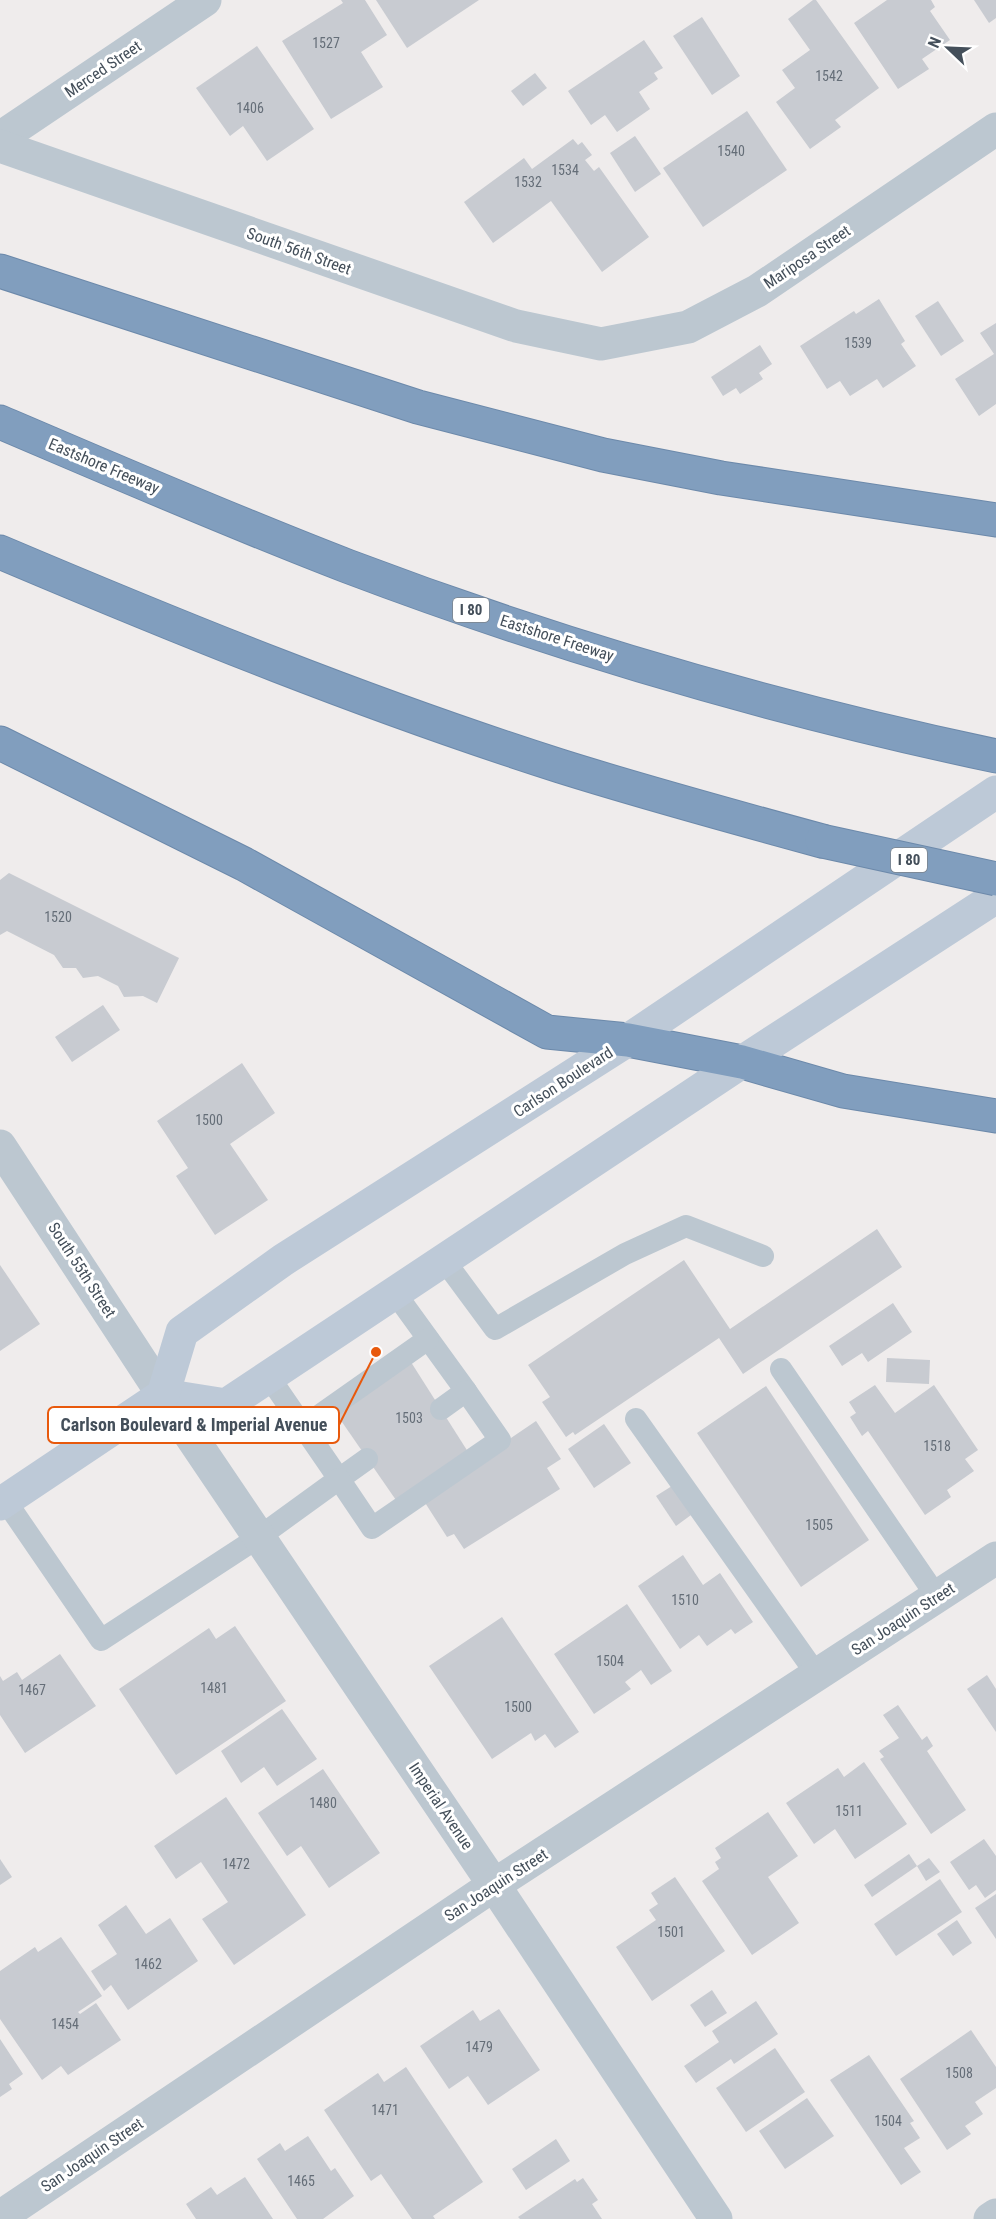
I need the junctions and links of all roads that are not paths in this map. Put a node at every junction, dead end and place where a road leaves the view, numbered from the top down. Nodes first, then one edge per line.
1 (205, 0) edge
2 (996, 129) edge
3 (0, 138) edge
4 (0, 146) edge
5 (0, 271) edge
6 (601, 344) joint
7 (0, 422) edge
8 (996, 520) edge
9 (0, 552) edge
10 (0, 743) edge
11 (996, 756) edge
12 (996, 792) edge
13 (996, 879) edge
14 (996, 897) edge
15 (628, 1040) junction
16 (742, 1062) junction
17 (996, 1116) edge
18 (0, 1146) edge
19 (763, 1256) dead end
20 (444, 1260) junction
21 (395, 1293) junction
22 (428, 1339) junction
23 (781, 1369) dead end
24 (269, 1377) junction
25 (466, 1391) junction
26 (163, 1395) junction
27 (441, 1409) dead end
28 (636, 1419) dead end
29 (303, 1427) junction
30 (367, 1459) dead end
31 (339, 1479) junction
32 (2, 1502) edge
33 (259, 1537) junction
34 (996, 1558) edge
35 (937, 1597) junction
36 (817, 1675) junction
37 (494, 1885) junction
38 (996, 2215) edge
39 (0, 2217) edge
40 (716, 2219) edge
41 (990, 2219) edge

1 - 3 street, Merced Street
2 - 6 street, Mariposa Street
4 - 6 street, South 56th Street
5 - 8 highway
7 - 11 highway, Eastshore Freeway / I 80
9 - 13 highway, I 80, bridge
10 - 15 highway
12 - 15 main road, Carlson Boulevard
14 - 16 main road
15 - 16 highway
15 - 26 main road, Carlson Boulevard
16 - 17 highway
16 - 20 main road
18 - 26 street, South 55th Street
19 - 20 lane
20 - 21 main road
21 - 22 lane
21 - 24 main road
22 - 25 lane
22 - 29 lane
23 - 35 lane
24 - 26 main road
24 - 29 lane
25 - 27 lane
25 - 31 lane
26 - 32 main road
26 - 33 street, Imperial Avenue
28 - 36 lane
29 - 31 lane
30 - 31 lane
31 - 33 lane
32 - 33 lane
33 - 37 street, Imperial Avenue
34 - 35 street, San Joaquin Street
35 - 36 street, San Joaquin Street
36 - 37 street, San Joaquin Street
37 - 39 street, San Joaquin Street
37 - 40 street, Imperial Avenue
38 - 41 street

